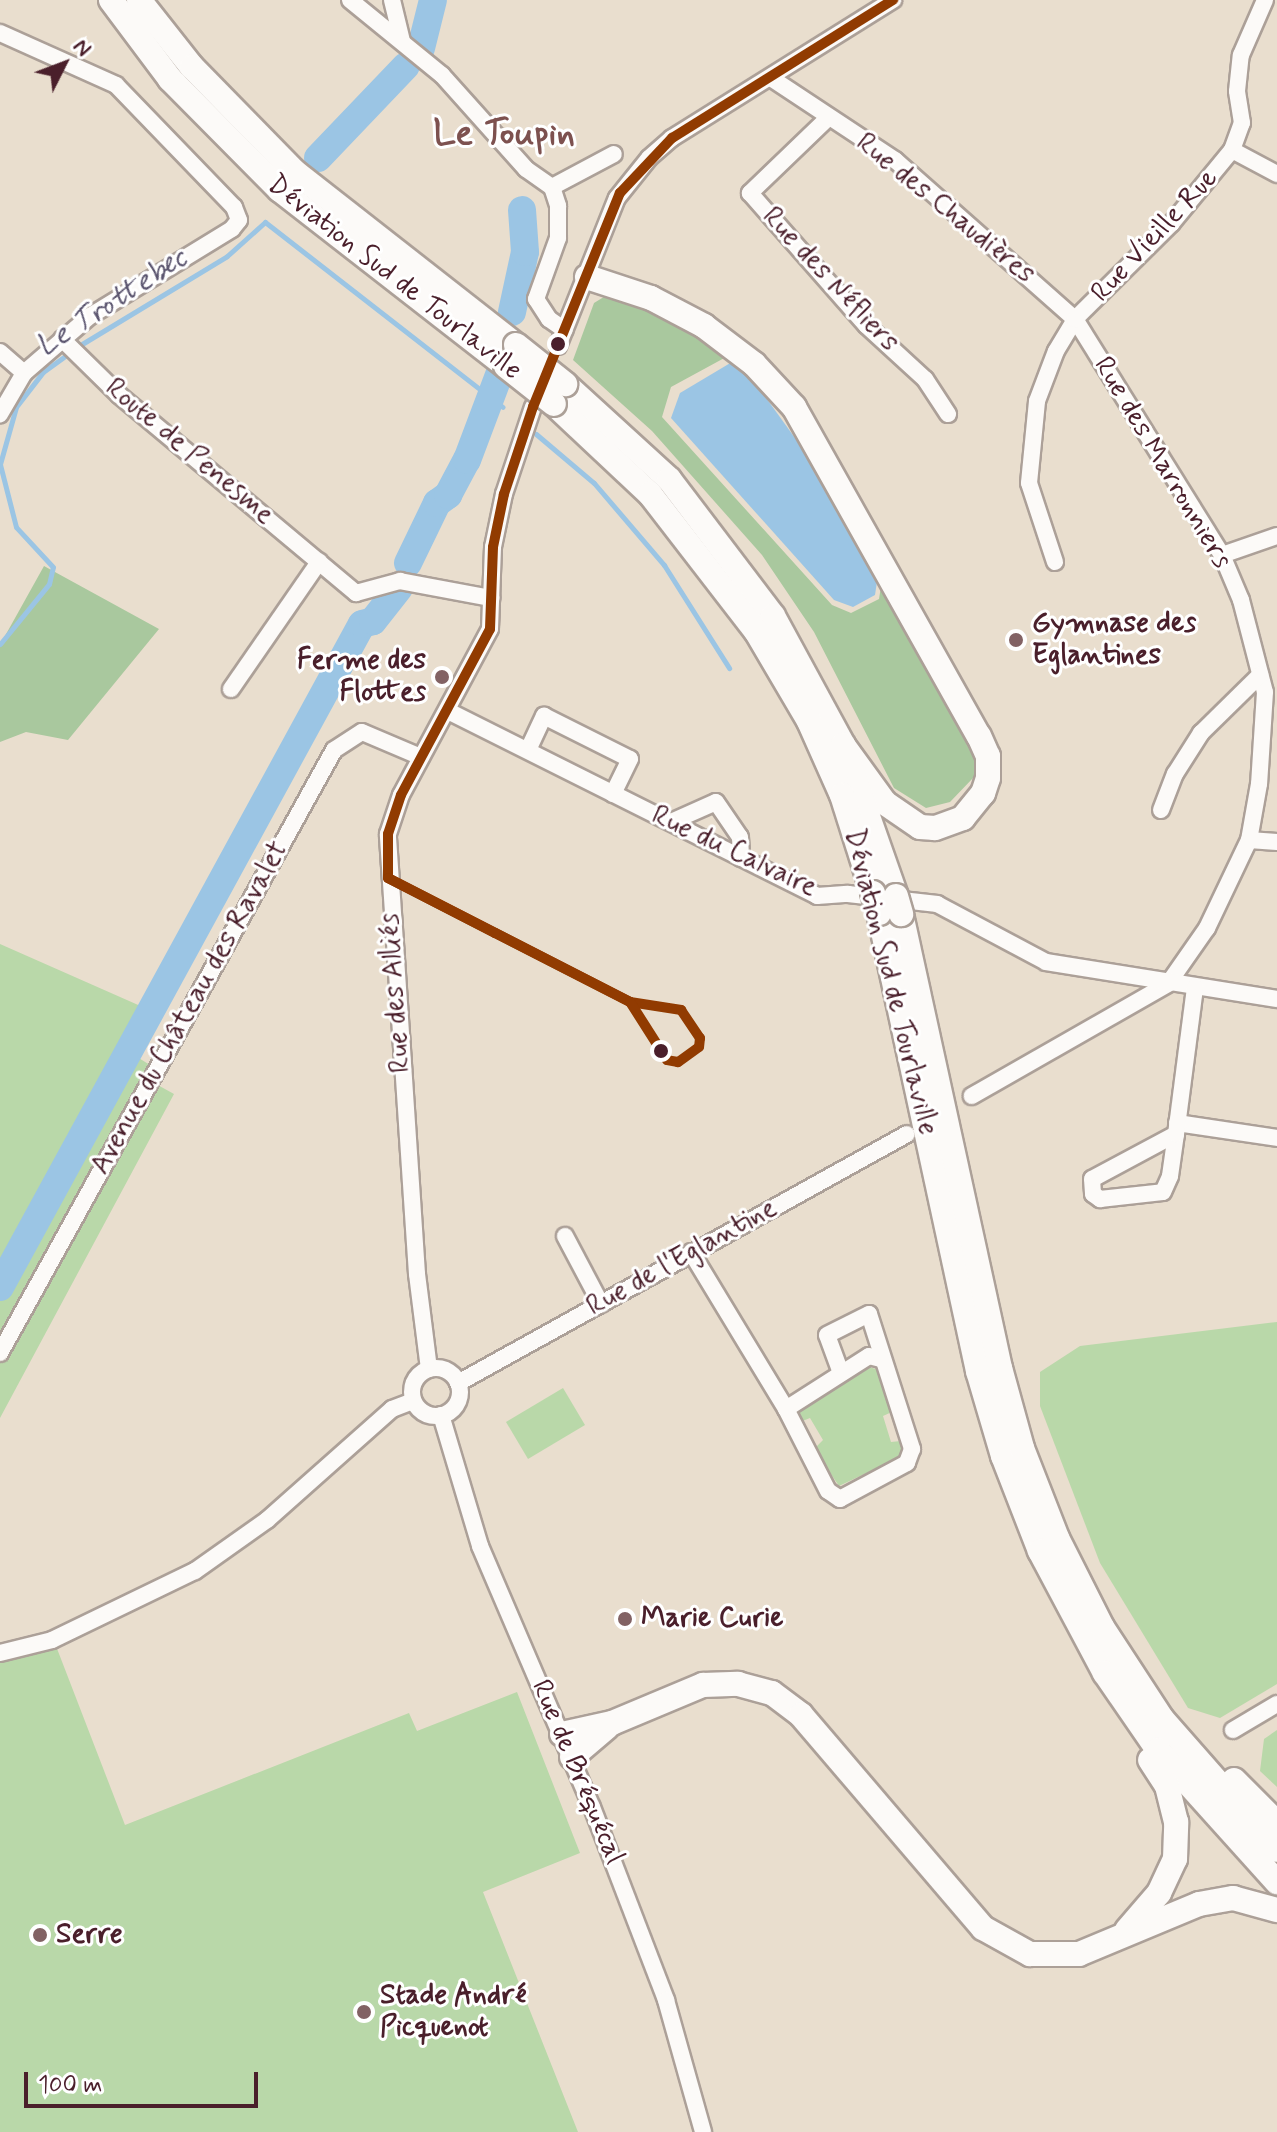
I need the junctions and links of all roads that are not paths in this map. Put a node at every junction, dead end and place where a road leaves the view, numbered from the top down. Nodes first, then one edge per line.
1 (111, 0) edge
2 (139, 0) edge
3 (350, 0) edge
4 (392, 0) edge
5 (893, 0) edge
6 (1265, 0) edge
7 (0, 33) edge
8 (411, 49) junction
9 (771, 78) junction
10 (829, 117) junction
11 (1232, 150) junction
12 (614, 154) dead end
13 (1277, 174) edge
14 (552, 187) junction
15 (587, 277) junction
16 (1075, 319) junction
17 (565, 330) junction
18 (62, 339) junction
19 (558, 346) dead end
20 (0, 352) edge
21 (511, 355) junction
22 (24, 373) junction
23 (551, 398) junction
24 (0, 414) edge
25 (948, 414) dead end
26 (1277, 536) edge
27 (1222, 555) junction
28 (319, 562) junction
29 (1055, 562) dead end
30 (491, 598) junction
31 (1260, 675) junction
32 (231, 689) dead end
33 (1271, 692) edge
34 (448, 711) junction
35 (843, 745) junction
36 (528, 750) junction
37 (421, 757) junction
38 (613, 794) junction
39 (1161, 810) dead end
40 (671, 822) junction
41 (1249, 840) junction
42 (1277, 842) edge
43 (741, 858) junction
44 (887, 904) junction
45 (1168, 984) junction
46 (1195, 987) junction
47 (1277, 999) edge
48 (972, 1096) dead end
49 (1176, 1128) junction
50 (907, 1134) dead end
51 (1277, 1138) edge
52 (565, 1236) dead end
53 (691, 1252) junction
54 (601, 1304) junction
55 (0, 1353) edge
56 (881, 1359) junction
57 (429, 1369) junction
58 (841, 1373) junction
59 (458, 1383) junction
60 (413, 1401) junction
61 (786, 1409) junction
62 (441, 1415) junction
63 (1079, 1583) junction
64 (0, 1653) edge
65 (1105, 1673) junction
66 (1277, 1704) edge
67 (1233, 1730) dead end
68 (567, 1746) junction
69 (1277, 1823) edge
70 (1277, 1850) edge
71 (1277, 1882) edge
72 (1277, 1910) edge
73 (1123, 1934) junction
74 (703, 2132) edge

1 - 21 highway, Déviation Sud de Tourlaville
2 - 21 highway, Déviation Sud de Tourlaville
3 - 8 street
4 - 8 street
5 - 9 street
6 - 11 street
7 - 18 street
8 - 14 street
9 - 10 street, Rue des Chaudières
9 - 15 street
10 - 16 street, Rue des Chaudières
10 - 25 street, Rue des Néfliers
11 - 13 street
11 - 16 street, Rue Vieille Rue
12 - 14 street
14 - 17 street
15 - 17 street
15 - 35 highway
16 - 27 street, Rue des Marronniers
16 - 29 street, Rue des Marronniers
17 - 19 street
18 - 22 street
18 - 28 street, Route de Penesme
20 - 22 street
21 - 23 highway, Déviation Sud de Tourlaville, bridge
22 - 24 street
23 - 30 street, Rue des Alliés
23 - 35 highway, Déviation Sud de Tourlaville
23 - 44 highway, Déviation Sud de Tourlaville
26 - 27 street
27 - 31 street, Rue des Marronniers
28 - 30 street, Route de Penesme
28 - 32 street
30 - 34 street, Rue des Alliés
31 - 33 street, Rue des Marronniers
31 - 39 street
33 - 41 street, Rue des Marronniers
34 - 36 street, Rue du Calvaire
34 - 37 street, Rue des Alliés
35 - 44 highway, Déviation Sud de Tourlaville
36 - 38 street, Rue du Calvaire
36 - 38 street
37 - 55 street, Avenue du Château des Ravalet
37 - 57 street, Rue des Alliés
38 - 40 street, Rue du Calvaire
40 - 43 street, Rue du Calvaire
40 - 43 street
41 - 42 street
41 - 45 street, Rue des Marronniers
43 - 45 street, Rue du Calvaire
44 - 63 highway, Déviation Sud de Tourlaville
44 - 65 highway, Déviation Sud de Tourlaville
45 - 46 street, Rue du Calvaire
45 - 48 street
46 - 47 street, Rue du Calvaire
46 - 49 street
49 - 49 street
49 - 51 street
50 - 53 street, Rue de l'Eglantine
52 - 54 street
53 - 54 street, Rue de l'Eglantine
53 - 61 street
54 - 59 street, Rue de l'Eglantine
56 - 58 street
56 - 58 street
56 - 61 street
57 - 59 street
57 - 60 street
58 - 61 street
59 - 62 street
60 - 62 street
60 - 64 street
62 - 68 street, Rue de Bréquécal
63 - 69 highway
63 - 70 highway, Déviation Sud de Tourlaville
65 - 71 highway, Déviation Sud de Tourlaville
65 - 73 highway
66 - 67 street
68 - 73 highway
68 - 74 street, Rue de Bréquécal
72 - 73 highway

